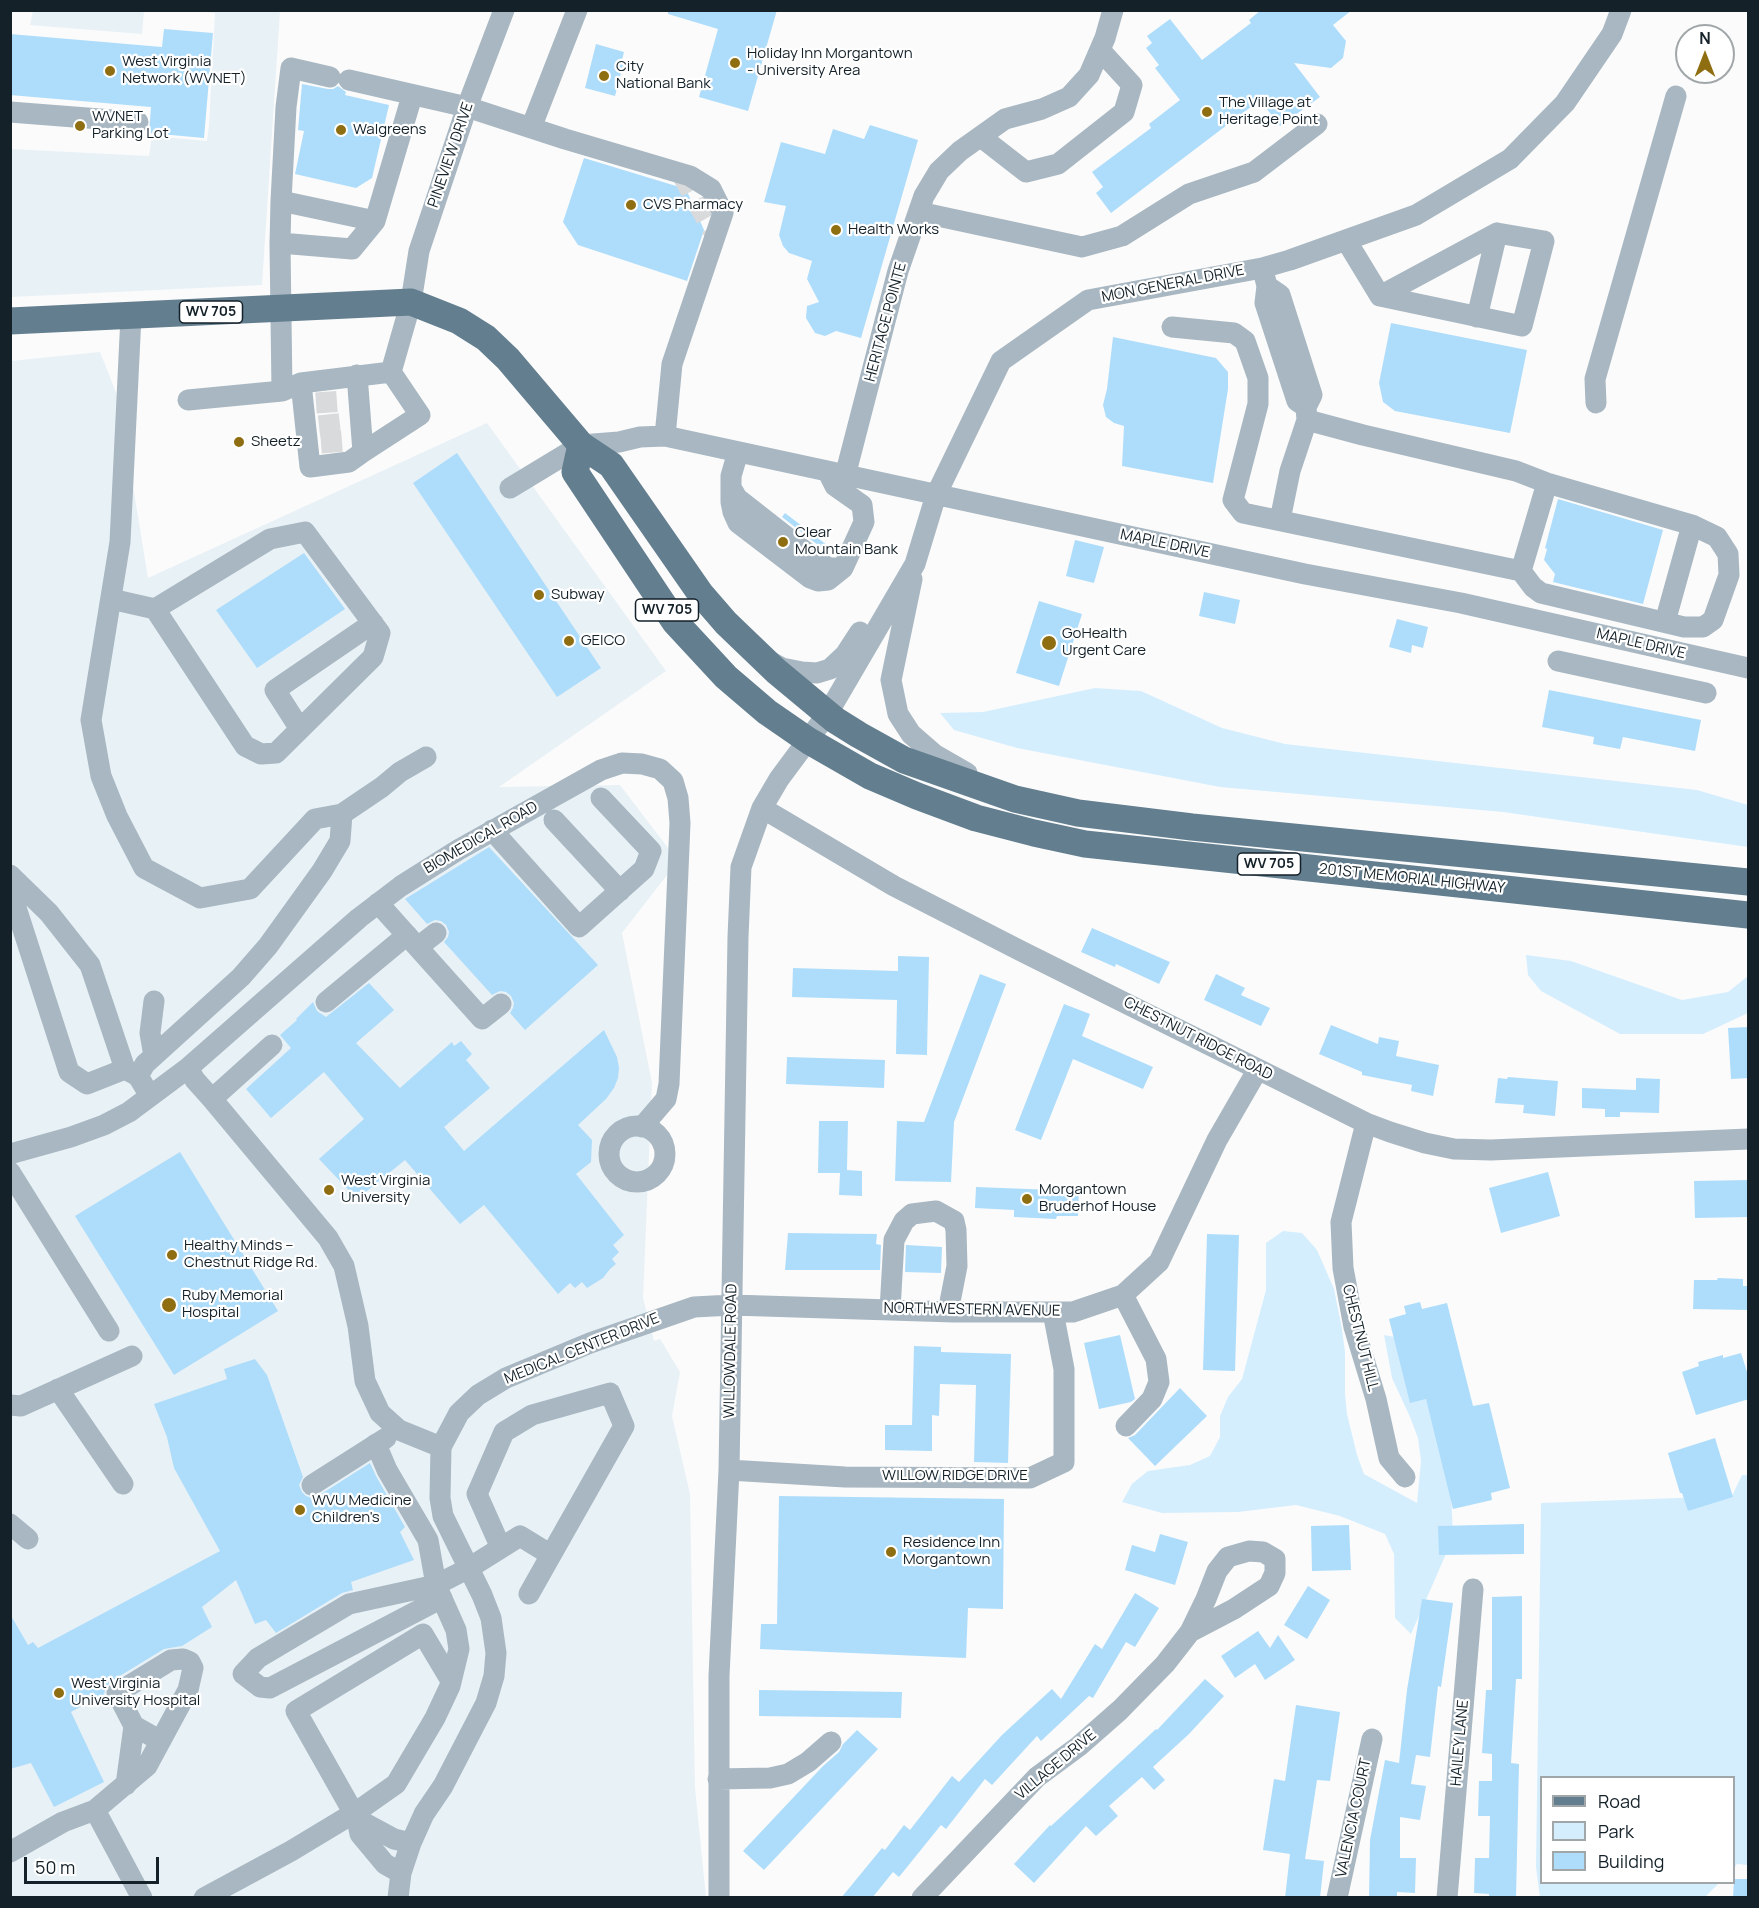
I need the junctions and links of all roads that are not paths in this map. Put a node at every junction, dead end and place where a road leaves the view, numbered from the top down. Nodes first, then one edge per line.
1 (504, 10) edge
2 (577, 10) edge
3 (1113, 10) edge
4 (1621, 10) edge
5 (1100, 50) junction
6 (307, 71) junction
7 (348, 80) junction
8 (412, 96) junction
9 (1676, 96) dead end
10 (467, 107) junction
11 (10, 112) edge
12 (138, 123) dead end
13 (1317, 124) dead end
14 (531, 128) junction
15 (981, 137) junction
16 (281, 201) junction
17 (919, 212) junction
18 (375, 221) junction
19 (1497, 233) junction
20 (1346, 240) junction
21 (280, 243) junction
22 (1265, 277) junction
23 (1380, 296) junction
24 (411, 302) junction
25 (281, 309) junction
26 (131, 316) junction
27 (1477, 317) junction
28 (10, 321) edge
29 (1172, 327) dead end
30 (391, 372) junction
31 (357, 375) junction
32 (292, 387) junction
33 (188, 400) dead end
34 (1596, 403) dead end
35 (1307, 414) junction
36 (355, 425) junction
37 (665, 436) junction
38 (581, 445) junction
39 (738, 452) junction
40 (837, 474) junction
41 (1547, 483) junction
42 (510, 488) dead end
43 (936, 495) junction
44 (1280, 520) junction
45 (1692, 525) junction
46 (915, 564) junction
47 (1521, 571) junction
48 (111, 599) junction
49 (156, 609) junction
50 (1665, 622) junction
51 (373, 623) junction
52 (1640, 643) junction
53 (762, 658) junction
54 (1558, 661) dead end
55 (1749, 668) edge
56 (1634, 677) junction
57 (1706, 693) dead end
58 (828, 713) junction
59 (300, 729) junction
60 (809, 741) junction
61 (426, 757) dead end
62 (602, 798) dead end
63 (1015, 799) junction
64 (762, 808) junction
65 (342, 814) junction
66 (554, 820) dead end
67 (492, 830) junction
68 (10, 875) edge
69 (1749, 882) edge
70 (10, 889) edge
71 (620, 891) junction
72 (378, 903) junction
73 (50, 913) junction
74 (1749, 915) edge
75 (436, 933) dead end
76 (25, 934) junction
77 (412, 941) junction
78 (154, 1001) dead end
79 (326, 1002) dead end
80 (501, 1004) dead end
81 (272, 1046) dead end
82 (154, 1056) junction
83 (188, 1068) junction
84 (1258, 1069) junction
85 (132, 1072) junction
86 (150, 1096) junction
87 (212, 1099) junction
88 (1366, 1123) junction
89 (642, 1127) dead end
90 (1749, 1139) edge
91 (10, 1154) edge
92 (10, 1172) edge
93 (1123, 1294) junction
94 (732, 1305) junction
95 (890, 1310) junction
96 (948, 1312) junction
97 (1053, 1312) junction
98 (109, 1331) dead end
99 (132, 1356) dead end
100 (58, 1389) junction
101 (10, 1404) edge
102 (1126, 1426) dead end
103 (399, 1430) junction
104 (376, 1444) junction
105 (441, 1447) junction
106 (729, 1470) junction
107 (1405, 1478) dead end
108 (123, 1484) dead end
109 (312, 1485) dead end
110 (10, 1524) edge
111 (28, 1539) dead end
112 (501, 1548) junction
113 (551, 1555) junction
114 (469, 1568) junction
115 (1473, 1589) dead end
116 (439, 1591) junction
117 (529, 1594) dead end
118 (1190, 1632) dead end
119 (451, 1682) junction
120 (134, 1726) junction
121 (1372, 1739) dead end
122 (159, 1740) junction
123 (831, 1742) dead end
124 (718, 1779) junction
125 (126, 1785) junction
126 (95, 1810) junction
127 (355, 1816) junction
128 (411, 1843) junction
129 (10, 1852) edge
130 (401, 1873) junction
131 (142, 1898) edge
132 (204, 1898) edge
133 (398, 1898) edge
134 (719, 1898) edge
135 (922, 1898) edge
136 (1337, 1898) edge
137 (1447, 1898) edge

1 - 10 street, PINEVIEW DRIVE
2 - 14 street
3 - 5 street, HERITAGE POINTE
4 - 20 street, MON GENERAL DRIVE
5 - 15 street, HERITAGE POINTE
5 - 15 street
6 - 7 street
6 - 7 street
6 - 16 street
7 - 8 street
8 - 10 street
8 - 18 street
9 - 34 street
10 - 14 street
10 - 24 street, PINEVIEW DRIVE
11 - 12 street
13 - 17 street
14 - 37 street
15 - 17 street, HERITAGE POINTE
16 - 18 street
16 - 21 street
17 - 40 street, HERITAGE POINTE
18 - 21 street
19 - 23 street
19 - 27 street
19 - 27 street
20 - 22 street, MON GENERAL DRIVE
20 - 23 street
21 - 25 street
22 - 35 street
22 - 43 street, MON GENERAL DRIVE
23 - 27 street
24 - 25 main road, WV 705
24 - 30 street, PINEVIEW DRIVE
24 - 38 main road, WV 705
25 - 26 main road, WV 705
25 - 32 street
26 - 28 main road, WV 705
26 - 48 street
29 - 44 street
30 - 31 street
30 - 36 street
31 - 32 street
31 - 36 street
32 - 33 street
32 - 36 street
35 - 41 street
35 - 44 street
37 - 38 street, MAPLE DRIVE
37 - 39 street, MAPLE DRIVE
38 - 42 street
38 - 53 main road, WV 705
38 - 60 main road, WV 705
39 - 40 street, MAPLE DRIVE
39 - 40 street
40 - 43 street, MAPLE DRIVE
41 - 45 street
41 - 47 street
43 - 46 street, MON GENERAL DRIVE
43 - 52 street, MAPLE DRIVE
44 - 47 street
45 - 50 street
45 - 50 street
46 - 53 street
46 - 58 street, MON GENERAL DRIVE
46 - 63 street
47 - 50 street
48 - 49 street
48 - 65 street
49 - 51 street
49 - 59 street
51 - 59 street
51 - 59 street
52 - 55 street, MAPLE DRIVE
52 - 56 street
53 - 58 main road, WV 705
54 - 56 street
56 - 57 street
58 - 60 street
58 - 63 main road, 201ST MEMORIAL HIGHWAY / WV 705
60 - 64 street
60 - 74 main road, 201ST MEMORIAL HIGHWAY / WV 705
61 - 65 street
62 - 71 street
63 - 69 main road, 201ST MEMORIAL HIGHWAY / WV 705
64 - 84 street, CHESTNUT RIDGE ROAD
64 - 94 street, WILLOWDALE ROAD
65 - 82 street
66 - 71 street
67 - 71 street
67 - 72 street, BIOMEDICAL ROAD
67 - 89 street, BIOMEDICAL ROAD
68 - 73 street
70 - 76 street
72 - 77 street
72 - 83 street, BIOMEDICAL ROAD
73 - 76 street
73 - 85 street
75 - 77 street
76 - 85 street
77 - 79 street
77 - 80 street
78 - 82 street
81 - 87 street
82 - 85 street
83 - 86 street, BIOMEDICAL ROAD
83 - 87 street
84 - 88 street, CHESTNUT RIDGE ROAD
84 - 93 street, NORTHWESTERN AVENUE
85 - 86 street
86 - 91 street, BIOMEDICAL ROAD
87 - 103 street
88 - 90 street, CHESTNUT RIDGE ROAD
88 - 107 street, CHESTNUT HILL
92 - 98 street
93 - 97 street, NORTHWESTERN AVENUE
93 - 102 street
94 - 95 street, NORTHWESTERN AVENUE
94 - 105 street, MEDICAL CENTER DRIVE
94 - 106 street, WILLOWDALE ROAD
95 - 96 street, NORTHWESTERN AVENUE
95 - 96 street
96 - 97 street, NORTHWESTERN AVENUE
97 - 106 street, WILLOW RIDGE DRIVE
99 - 100 street
100 - 101 street
100 - 108 street
103 - 104 street
103 - 105 street
104 - 109 street
104 - 116 street
105 - 114 street, MEDICAL CENTER DRIVE
106 - 124 street, WILLOWDALE ROAD
110 - 111 street
112 - 113 street
112 - 113 street
112 - 114 street
113 - 117 street
114 - 116 street
114 - 128 street, MEDICAL CENTER DRIVE
115 - 137 street, HAILEY LANE
116 - 116 street
116 - 119 street
118 - 135 street, VILLAGE DRIVE
119 - 127 street
119 - 127 street
120 - 122 street
120 - 122 street
120 - 125 street
121 - 136 street, VALENCIA COURT
122 - 125 street
123 - 124 street
124 - 134 street, WILLOWDALE ROAD
125 - 126 street
126 - 129 street
126 - 131 street
127 - 128 street
127 - 130 street
127 - 132 street
128 - 130 street, MEDICAL CENTER DRIVE
130 - 133 street, MEDICAL CENTER DRIVE

